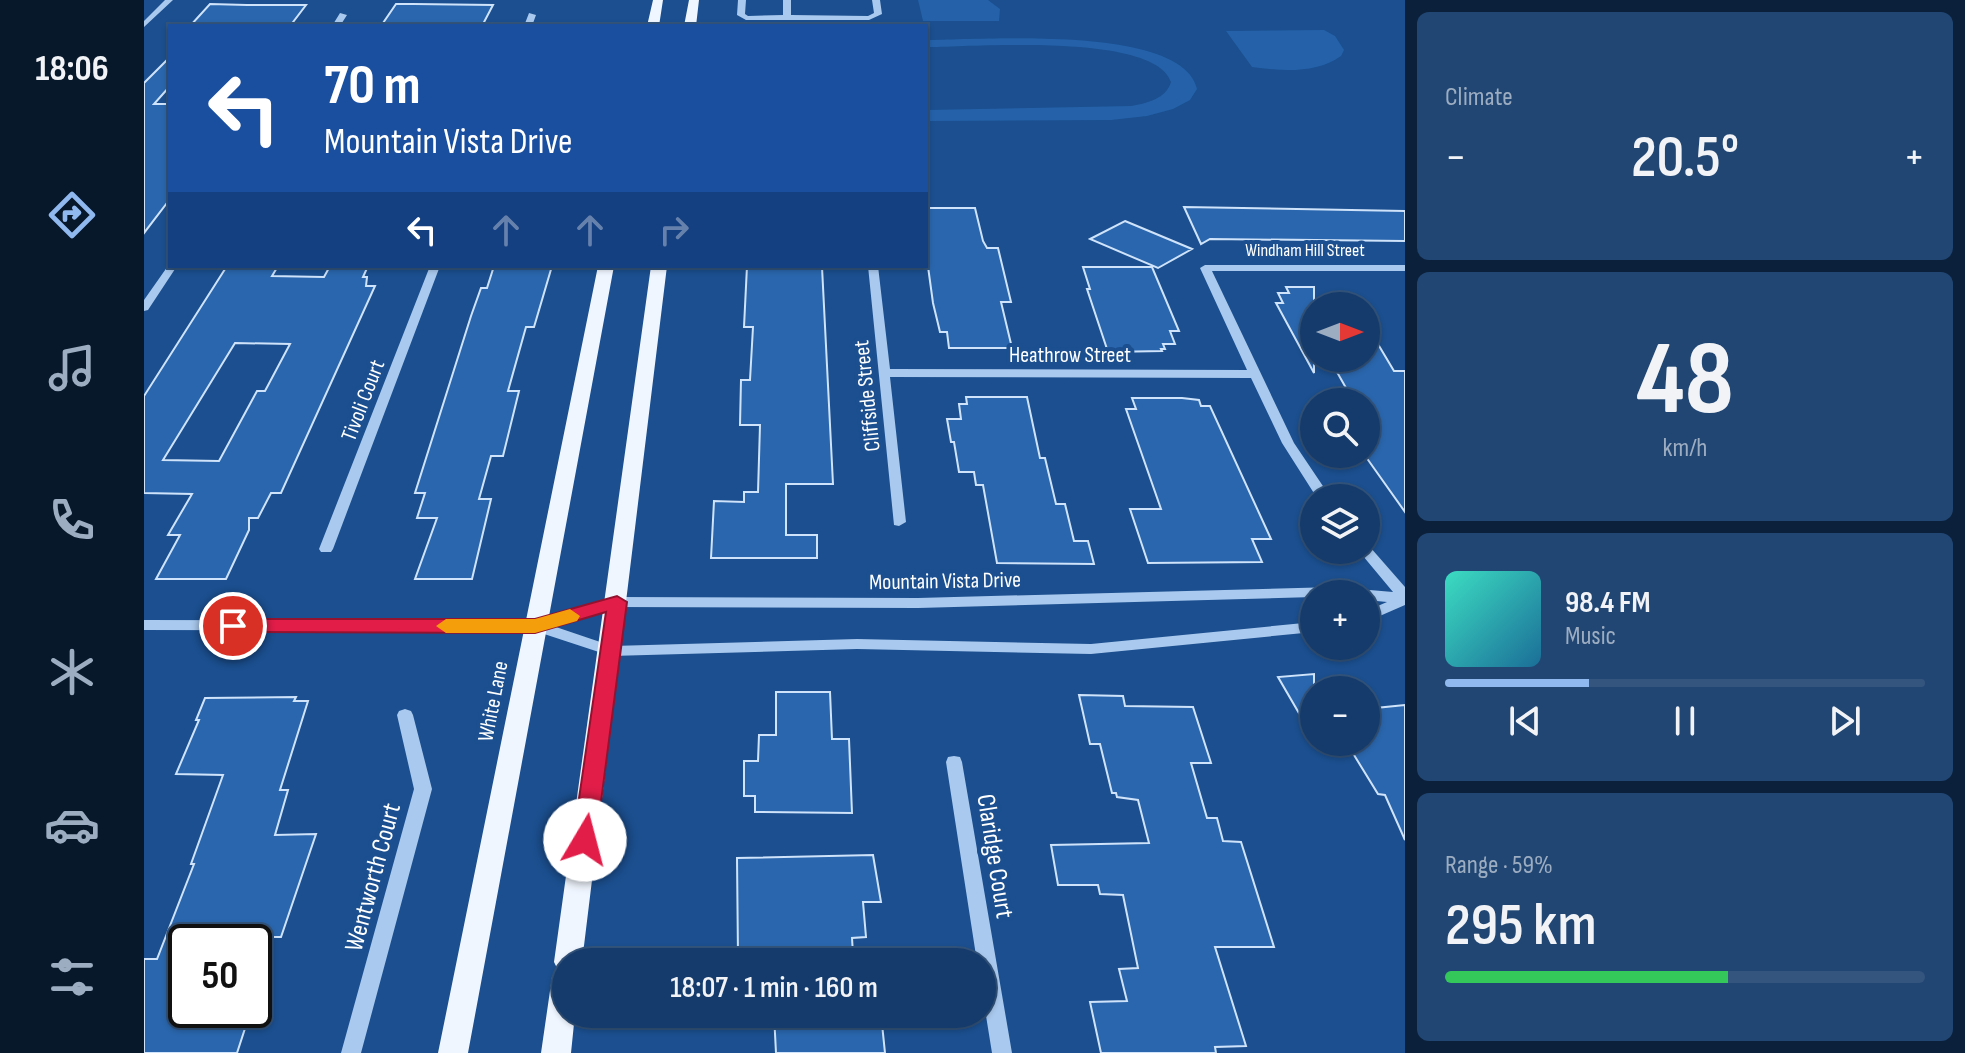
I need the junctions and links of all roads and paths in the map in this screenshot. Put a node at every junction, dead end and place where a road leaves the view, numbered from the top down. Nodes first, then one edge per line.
1 (169, 0) edge
2 (658, 0) edge
3 (694, 0) edge
4 (742, 0) edge
5 (787, 0) edge
6 (876, 0) edge
7 (343, 15) dead end
8 (532, 15) dead end
9 (787, 17) junction
10 (337, 24) edge
11 (529, 24) edge
12 (653, 24) edge
13 (690, 24) edge
14 (144, 25) edge
15 (171, 268) edge
16 (434, 268) edge
17 (606, 268) edge
18 (659, 268) edge
19 (873, 268) edge
20 (1405, 268) edge
21 (144, 308) edge
22 (884, 373) junction
23 (1255, 374) junction
24 (1315, 484) edge
25 (899, 522) dead end
26 (326, 549) dead end
27 (1377, 564) edge
28 (1300, 593) edge
29 (1380, 596) edge
30 (1405, 598) edge
31 (617, 602) junction
32 (1380, 610) edge
33 (144, 625) edge
34 (535, 626) junction
35 (1300, 629) edge
36 (611, 651) junction
37 (405, 715) dead end
38 (954, 762) dead end
39 (570, 948) edge
40 (559, 1028) edge
41 (351, 1053) edge
42 (453, 1053) edge
43 (556, 1053) edge
44 (1002, 1053) edge

1 - 14 street
2 - 12 main road
3 - 13 main road
4 - 9 street
5 - 9 street
6 - 9 street
7 - 10 street
8 - 11 street
15 - 21 street
16 - 26 street, Tivoli Court
17 - 34 main road, White Lane
18 - 31 main road
19 - 22 street, Cliffside Street
20 - 23 street, Windham Hill Street
22 - 23 street, Heathrow Street
22 - 25 street, Cliffside Street
23 - 24 street
27 - 30 street
28 - 31 street, Mountain Vista Drive
29 - 30 street
30 - 32 street
31 - 34 street, Mountain Vista Drive
31 - 36 main road
33 - 34 street, Mountain Vista Drive
34 - 36 street, Mountain Vista Drive
34 - 42 main road, White Lane
35 - 36 street, Mountain Vista Drive
36 - 39 main road
37 - 41 street, Wentworth Court
38 - 44 street, Claridge Court
40 - 43 main road

